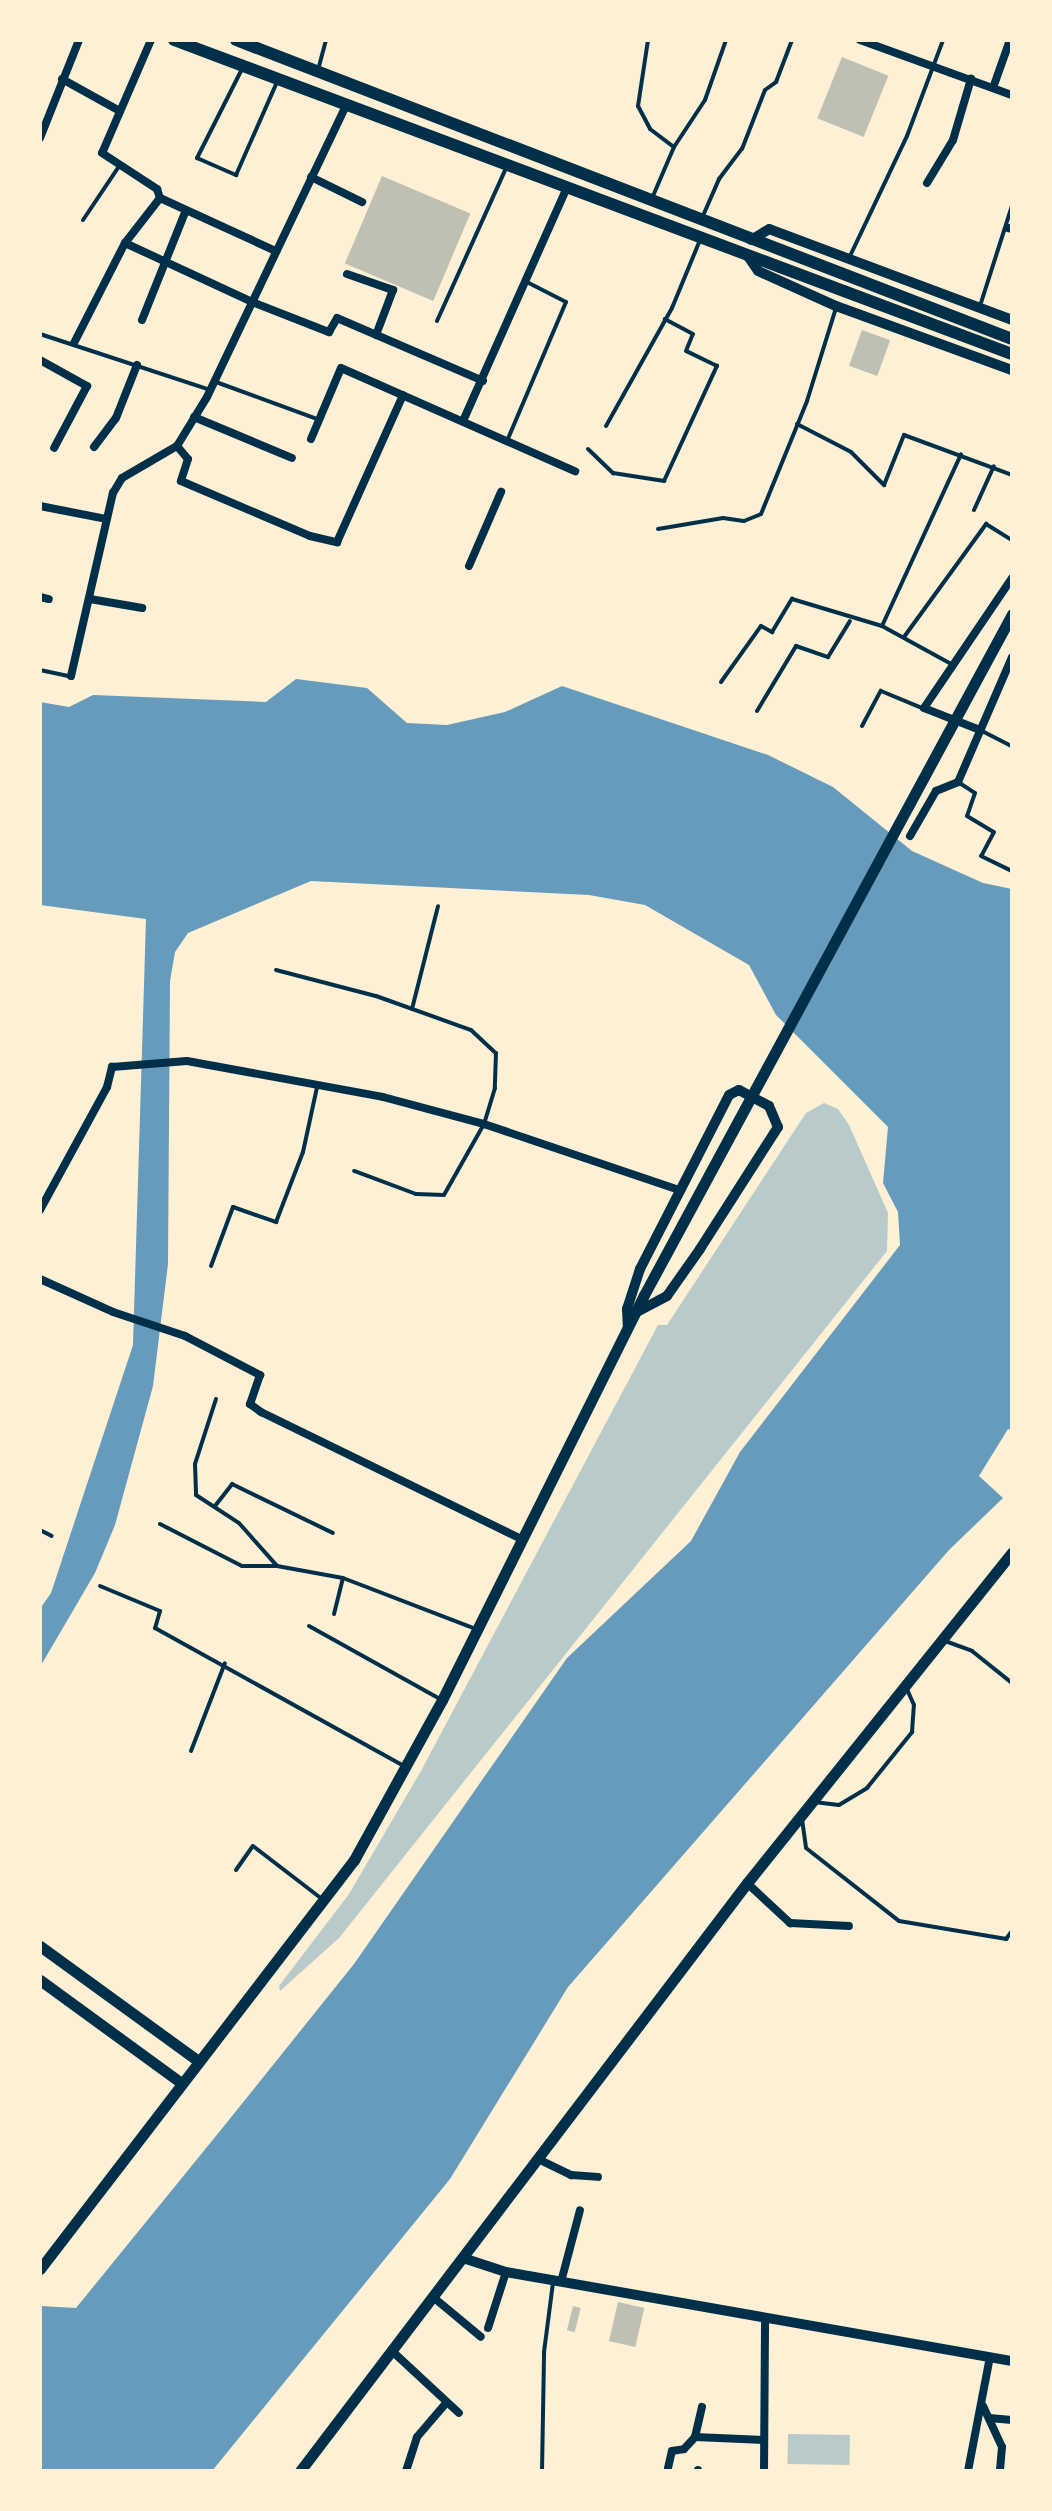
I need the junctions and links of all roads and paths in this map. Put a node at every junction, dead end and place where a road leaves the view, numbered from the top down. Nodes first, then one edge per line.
1 (79, 40) edge
2 (151, 40) edge
3 (174, 40) edge
4 (236, 40) edge
5 (326, 40) edge
6 (648, 40) edge
7 (726, 40) edge
8 (792, 40) edge
9 (860, 40) edge
10 (943, 40) edge
11 (1010, 40) edge
12 (271, 54) junction
13 (932, 67) junction
14 (242, 68) junction
15 (317, 72) junction
16 (262, 74) junction
17 (62, 79) junction
18 (971, 79) junction
19 (278, 80) junction
20 (993, 88) junction
21 (1012, 95) edge
22 (346, 105) junction
23 (120, 111) junction
24 (40, 138) edge
25 (674, 147) junction
26 (120, 165) junction
27 (506, 168) junction
28 (311, 177) junction
29 (927, 183) dead end
30 (566, 190) junction
31 (160, 198) junction
32 (651, 201) junction
33 (362, 202) dead end
34 (1012, 206) edge
35 (186, 210) junction
36 (83, 220) dead end
37 (701, 221) junction
38 (1010, 229) edge
39 (701, 237) junction
40 (751, 240) junction
41 (125, 243) junction
42 (276, 251) junction
43 (747, 255) junction
44 (849, 258) junction
45 (167, 261) junction
46 (347, 274) dead end
47 (525, 280) junction
48 (252, 302) junction
49 (836, 306) junction
50 (980, 307) junction
51 (665, 319) junction
52 (142, 320) dead end
53 (1012, 320) edge
54 (437, 321) dead end
55 (40, 334) edge
56 (376, 335) junction
57 (1012, 339) edge
58 (74, 343) junction
59 (1012, 354) edge
60 (40, 360) edge
61 (137, 365) junction
62 (1012, 370) edge
63 (483, 381) junction
64 (212, 386) junction
65 (403, 395) junction
66 (194, 417) junction
67 (320, 419) junction
68 (463, 421) junction
69 (797, 424) junction
70 (606, 426) dead end
71 (311, 439) dead end
72 (507, 441) junction
73 (177, 446) junction
74 (94, 447) dead end
75 (54, 448) dead end
76 (588, 449) dead end
77 (961, 454) junction
78 (292, 458) dead end
79 (994, 466) junction
80 (575, 471) dead end
81 (1012, 475) edge
82 (501, 492) dead end
83 (40, 506) edge
84 (974, 510) dead end
85 (106, 519) junction
86 (658, 529) dead end
87 (1012, 540) edge
88 (469, 566) dead end
89 (1012, 578) edge
90 (90, 599) junction
91 (142, 608) dead end
92 (1012, 614) edge
93 (850, 621) junction
94 (882, 626) junction
95 (904, 637) junction
96 (1012, 657) edge
97 (953, 665) junction
98 (40, 670) edge
99 (71, 676) joint
100 (721, 682) dead end
101 (924, 708) junction
102 (757, 711) dead end
103 (862, 726) dead end
104 (980, 730) junction
105 (1012, 746) edge
106 (958, 782) junction
107 (910, 836) dead end
108 (1012, 871) edge
109 (438, 906) dead end
110 (276, 970) dead end
111 (412, 1009) junction
112 (317, 1087) junction
113 (484, 1124) junction
114 (354, 1171) dead end
115 (679, 1190) junction
116 (40, 1210) edge
117 (211, 1266) dead end
118 (40, 1279) edge
119 (635, 1313) junction
120 (628, 1329) junction
121 (216, 1399) dead end
122 (215, 1506) junction
123 (160, 1524) dead end
124 (40, 1530) edge
125 (333, 1533) dead end
126 (52, 1536) dead end
127 (524, 1540) junction
128 (1012, 1552) edge
129 (277, 1566) junction
130 (343, 1578) junction
131 (100, 1586) dead end
132 (334, 1614) dead end
133 (309, 1626) dead end
134 (478, 1629) junction
135 (939, 1638) junction
136 (225, 1663) junction
137 (1012, 1683) edge
138 (904, 1684) junction
139 (442, 1700) junction
140 (191, 1751) dead end
141 (407, 1769) junction
142 (811, 1801) junction
143 (801, 1815) junction
144 (236, 1870) dead end
145 (747, 1883) junction
146 (324, 1901) junction
147 (849, 1926) dead end
148 (1012, 1931) edge
149 (40, 1946) edge
150 (40, 1980) edge
151 (197, 2060) junction
152 (180, 2082) junction
153 (538, 2159) junction
154 (598, 2177) dead end
155 (580, 2210) dead end
156 (463, 2258) junction
157 (40, 2269) edge
158 (506, 2272) junction
159 (557, 2281) junction
160 (433, 2297) junction
161 (765, 2317) junction
162 (488, 2328) dead end
163 (481, 2337) dead end
164 (392, 2351) junction
165 (990, 2357) junction
166 (1012, 2361) edge
167 (446, 2403) junction
168 (983, 2406) junction
169 (702, 2407) dead end
170 (459, 2413) dead end
171 (989, 2418) junction
172 (1012, 2420) edge
173 (695, 2437) junction
174 (764, 2440) junction
175 (668, 2468) dead end
176 (300, 2471) edge
177 (406, 2471) edge
178 (542, 2471) edge
179 (764, 2471) edge
180 (968, 2471) edge
181 (1000, 2471) edge

1 - 17 street
2 - 23 street
3 - 14 main road
4 - 12 main road
5 - 15 lane
6 - 25 lane
7 - 25 lane
8 - 37 lane
9 - 13 street
10 - 13 lane
11 - 20 street
12 - 15 main road
12 - 16 main road
13 - 18 street
13 - 44 lane
14 - 16 main road
14 - 19 lane
15 - 32 main road
16 - 19 main road
17 - 23 street
17 - 24 street
18 - 20 street
18 - 29 street
19 - 22 main road
20 - 21 street
22 - 27 main road
22 - 28 street
23 - 26 street
25 - 32 lane
26 - 31 street
26 - 36 lane
27 - 30 main road
27 - 54 lane
28 - 33 street
28 - 42 street
30 - 39 main road
30 - 47 street
31 - 35 street
31 - 41 street
32 - 37 main road
34 - 38 lane
35 - 42 street
35 - 45 street
37 - 40 main road
38 - 50 lane
39 - 43 main road
39 - 51 lane
40 - 44 street
40 - 57 main road
41 - 45 street
41 - 58 street
42 - 48 street
43 - 49 street
43 - 59 main road
44 - 50 street
45 - 48 street
45 - 52 street
46 - 56 street
47 - 63 street
47 - 72 lane
48 - 56 street
48 - 64 street
49 - 62 street
49 - 69 lane
50 - 53 street
51 - 70 lane
51 - 76 lane
55 - 58 lane
56 - 63 street
58 - 61 lane
60 - 75 street
61 - 64 lane
61 - 74 street
63 - 68 street
64 - 66 street
64 - 67 lane
65 - 67 street
65 - 68 street
65 - 73 street
66 - 73 street
66 - 78 street
67 - 71 street
68 - 72 street
69 - 77 lane
69 - 86 lane
72 - 80 street
73 - 85 street
77 - 79 lane
77 - 94 lane
79 - 81 lane
79 - 84 lane
82 - 88 street
83 - 85 street
85 - 90 street
87 - 95 lane
89 - 97 street
90 - 91 street
90 - 99 street
92 - 119 main road
93 - 94 lane
93 - 100 lane
93 - 102 lane
94 - 95 lane
95 - 97 lane
96 - 104 street
97 - 101 street
98 - 99 lane
101 - 103 lane
101 - 104 street
104 - 105 lane
104 - 106 street
106 - 107 street
106 - 108 lane
109 - 111 lane
110 - 111 lane
111 - 113 lane
112 - 113 street
112 - 116 street
112 - 117 lane
113 - 114 lane
113 - 115 street
115 - 119 street
115 - 120 street
118 - 127 street
119 - 120 main road
120 - 127 main road
121 - 122 lane
122 - 125 lane
122 - 129 lane
123 - 129 lane
124 - 126 lane
127 - 134 main road
128 - 135 main road
129 - 130 lane
130 - 132 lane
130 - 134 lane
131 - 136 lane
133 - 139 lane
134 - 139 main road
135 - 137 lane
135 - 138 main road
136 - 140 lane
136 - 141 lane
138 - 142 main road
138 - 142 lane
139 - 141 main road
141 - 146 main road
142 - 143 main road
143 - 145 main road
143 - 148 lane
144 - 146 lane
145 - 147 street
145 - 153 main road
146 - 151 main road
149 - 151 main road
150 - 152 main road
151 - 152 main road
152 - 157 main road
153 - 154 street
153 - 156 main road
155 - 159 street
156 - 158 street
156 - 160 main road
158 - 159 street
158 - 162 street
159 - 161 street
159 - 178 lane
160 - 163 street
160 - 164 main road
161 - 165 street
161 - 174 street
164 - 167 street
164 - 176 main road
165 - 166 street
165 - 168 street
167 - 170 street
167 - 177 street
168 - 171 street
168 - 180 street
169 - 173 street
171 - 172 street
171 - 181 street
173 - 174 street
173 - 175 street
174 - 179 street

